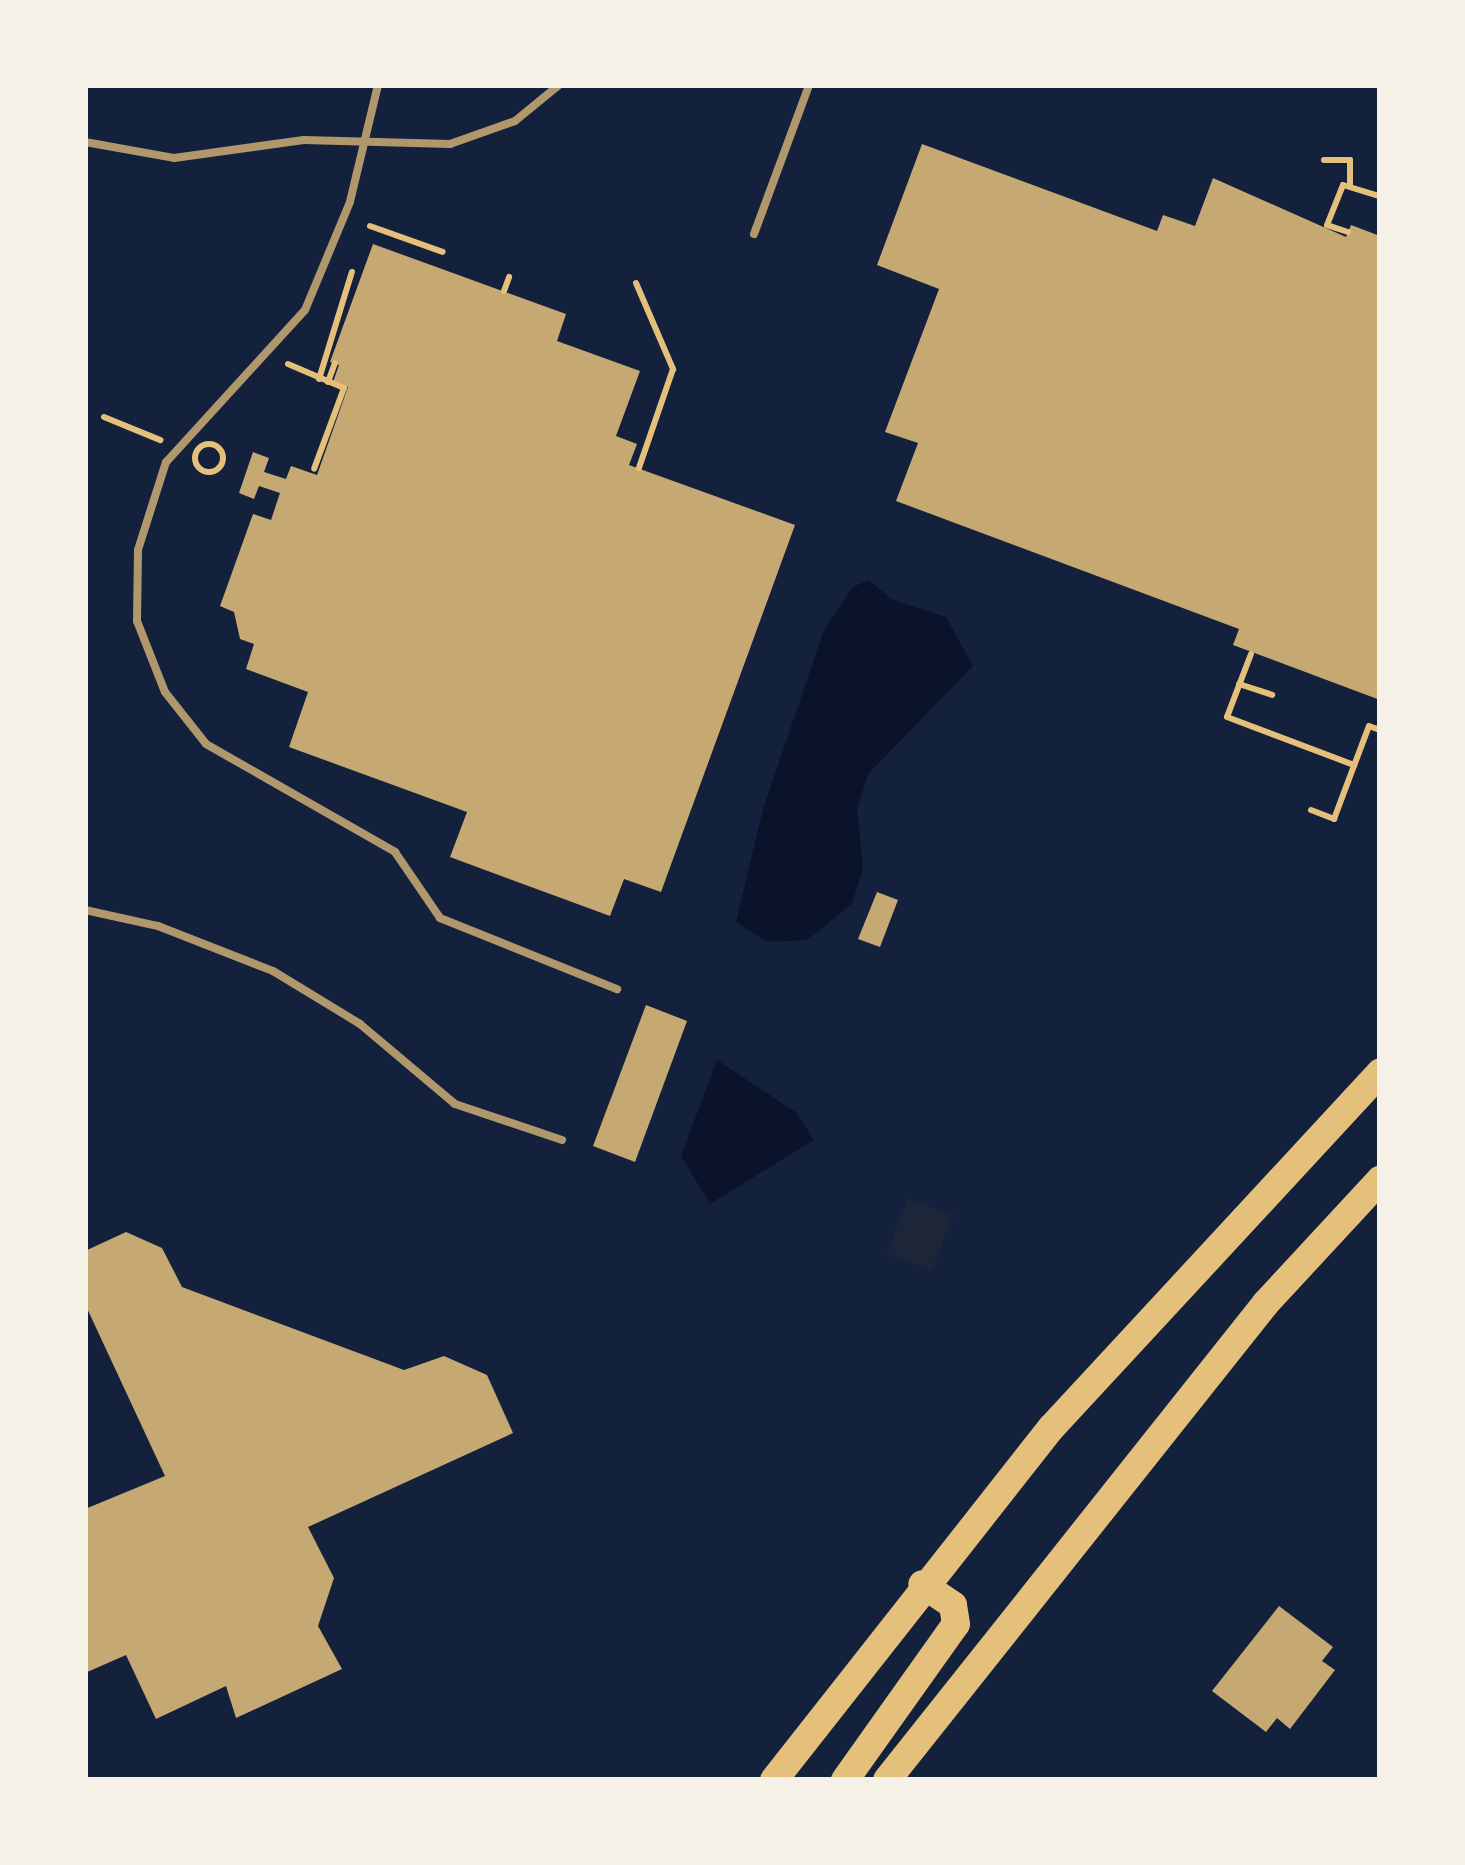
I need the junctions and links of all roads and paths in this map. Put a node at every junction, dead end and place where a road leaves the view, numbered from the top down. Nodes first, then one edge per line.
1 (378, 85) edge
2 (560, 85) edge
3 (809, 85) edge
4 (85, 142) edge
5 (366, 143) junction
6 (1324, 160) dead end
7 (1350, 184) junction
8 (1380, 196) edge
9 (370, 226) dead end
10 (1348, 232) dead end
11 (754, 234) dead end
12 (443, 252) dead end
13 (352, 272) dead end
14 (509, 278) dead end
15 (636, 284) dead end
16 (504, 291) dead end
17 (288, 364) dead end
18 (322, 368) junction
19 (318, 378) junction
20 (328, 382) junction
21 (104, 416) dead end
22 (160, 440) dead end
23 (224, 464) joint
24 (638, 468) dead end
25 (314, 469) dead end
26 (1250, 654) dead end
27 (1239, 684) junction
28 (1272, 695) dead end
29 (1380, 730) edge
30 (1354, 765) junction
31 (1311, 810) dead end
32 (85, 910) edge
33 (617, 989) dead end
34 (1380, 1073) edge
35 (562, 1140) dead end
36 (1380, 1180) edge
37 (922, 1584) junction
38 (774, 1780) edge
39 (845, 1780) edge
40 (887, 1780) edge

1 - 5 lane
2 - 5 lane
3 - 11 lane
4 - 5 lane
5 - 33 lane
6 - 7 path
7 - 8 path
7 - 10 path
9 - 12 path
13 - 18 path
14 - 16 path
15 - 24 path
17 - 19 path
18 - 19 path
18 - 20 path
19 - 20 path
20 - 25 path
21 - 22 path
23 - 23 path
26 - 27 path
27 - 28 path
27 - 30 path
29 - 30 path
30 - 31 path
32 - 35 lane
34 - 37 highway
36 - 40 highway
37 - 38 highway
37 - 39 highway

